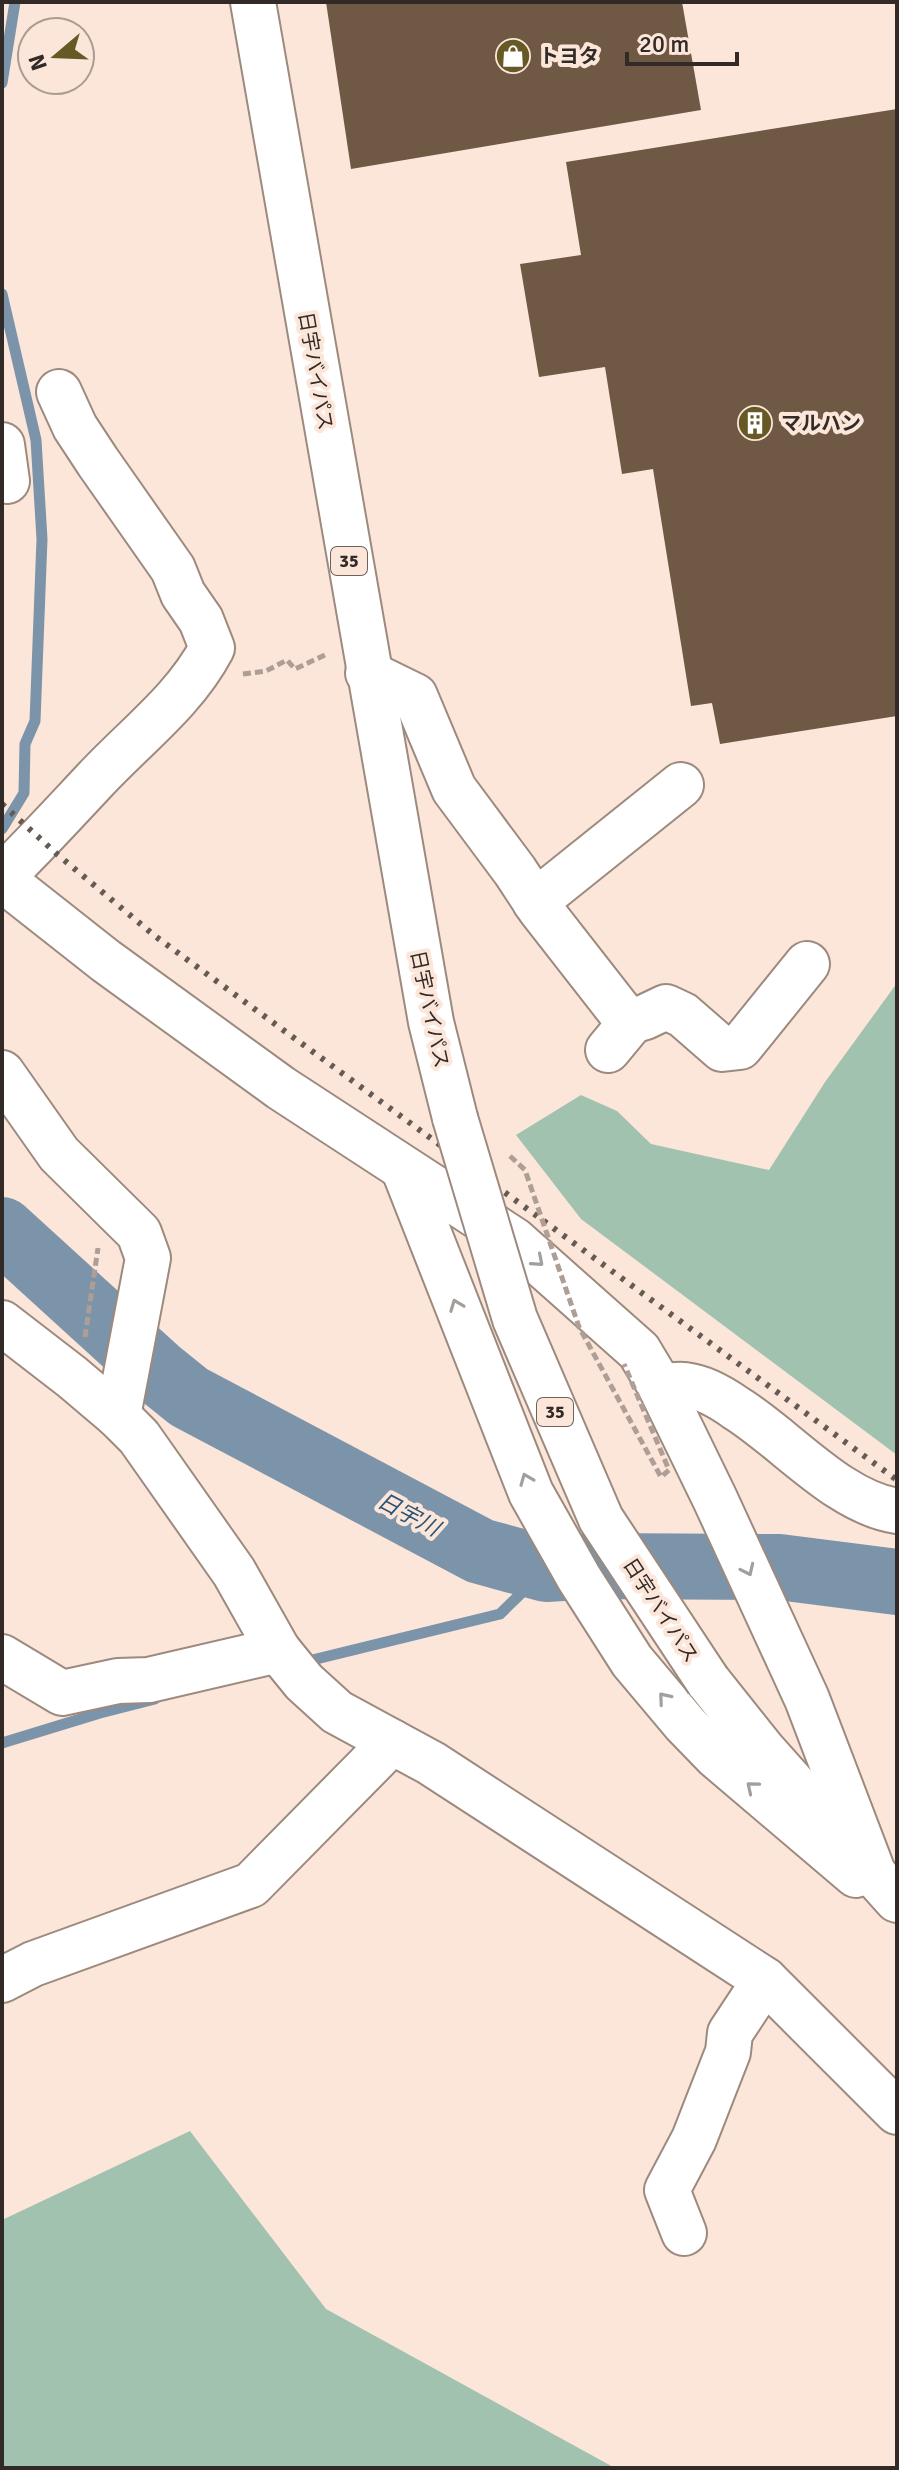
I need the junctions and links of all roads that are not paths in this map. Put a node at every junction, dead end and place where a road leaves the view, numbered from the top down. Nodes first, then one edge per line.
1 (253, 2) edge
2 (59, 392) dead end
3 (368, 673) junction
4 (681, 785) dead end
5 (2, 878) edge
6 (535, 902) junction
7 (807, 964) dead end
8 (2, 1073) edge
9 (404, 1170) junction
10 (2, 1323) edge
11 (642, 1375) junction
12 (120, 1408) junction
13 (897, 1511) edge
14 (2, 1657) edge
15 (287, 1662) junction
16 (392, 1742) junction
17 (889, 1894) edge
18 (2, 1980) edge
19 (765, 1980) junction
20 (897, 2112) edge
21 (684, 2233) dead end

1 - 3 main road, 日宇バイパス / 35
2 - 5 main road
3 - 6 main road
3 - 17 main road, 日宇バイパス / 35, bridge
4 - 6 main road
5 - 9 main road
6 - 7 main road
8 - 12 main road
9 -> 11 main road
17 -> 9 main road
10 - 12 main road
11 - 13 main road
11 -> 17 main road
12 - 15 main road
14 - 15 main road
15 - 16 main road
16 - 18 main road
16 - 19 main road
19 - 20 main road
19 - 21 main road

